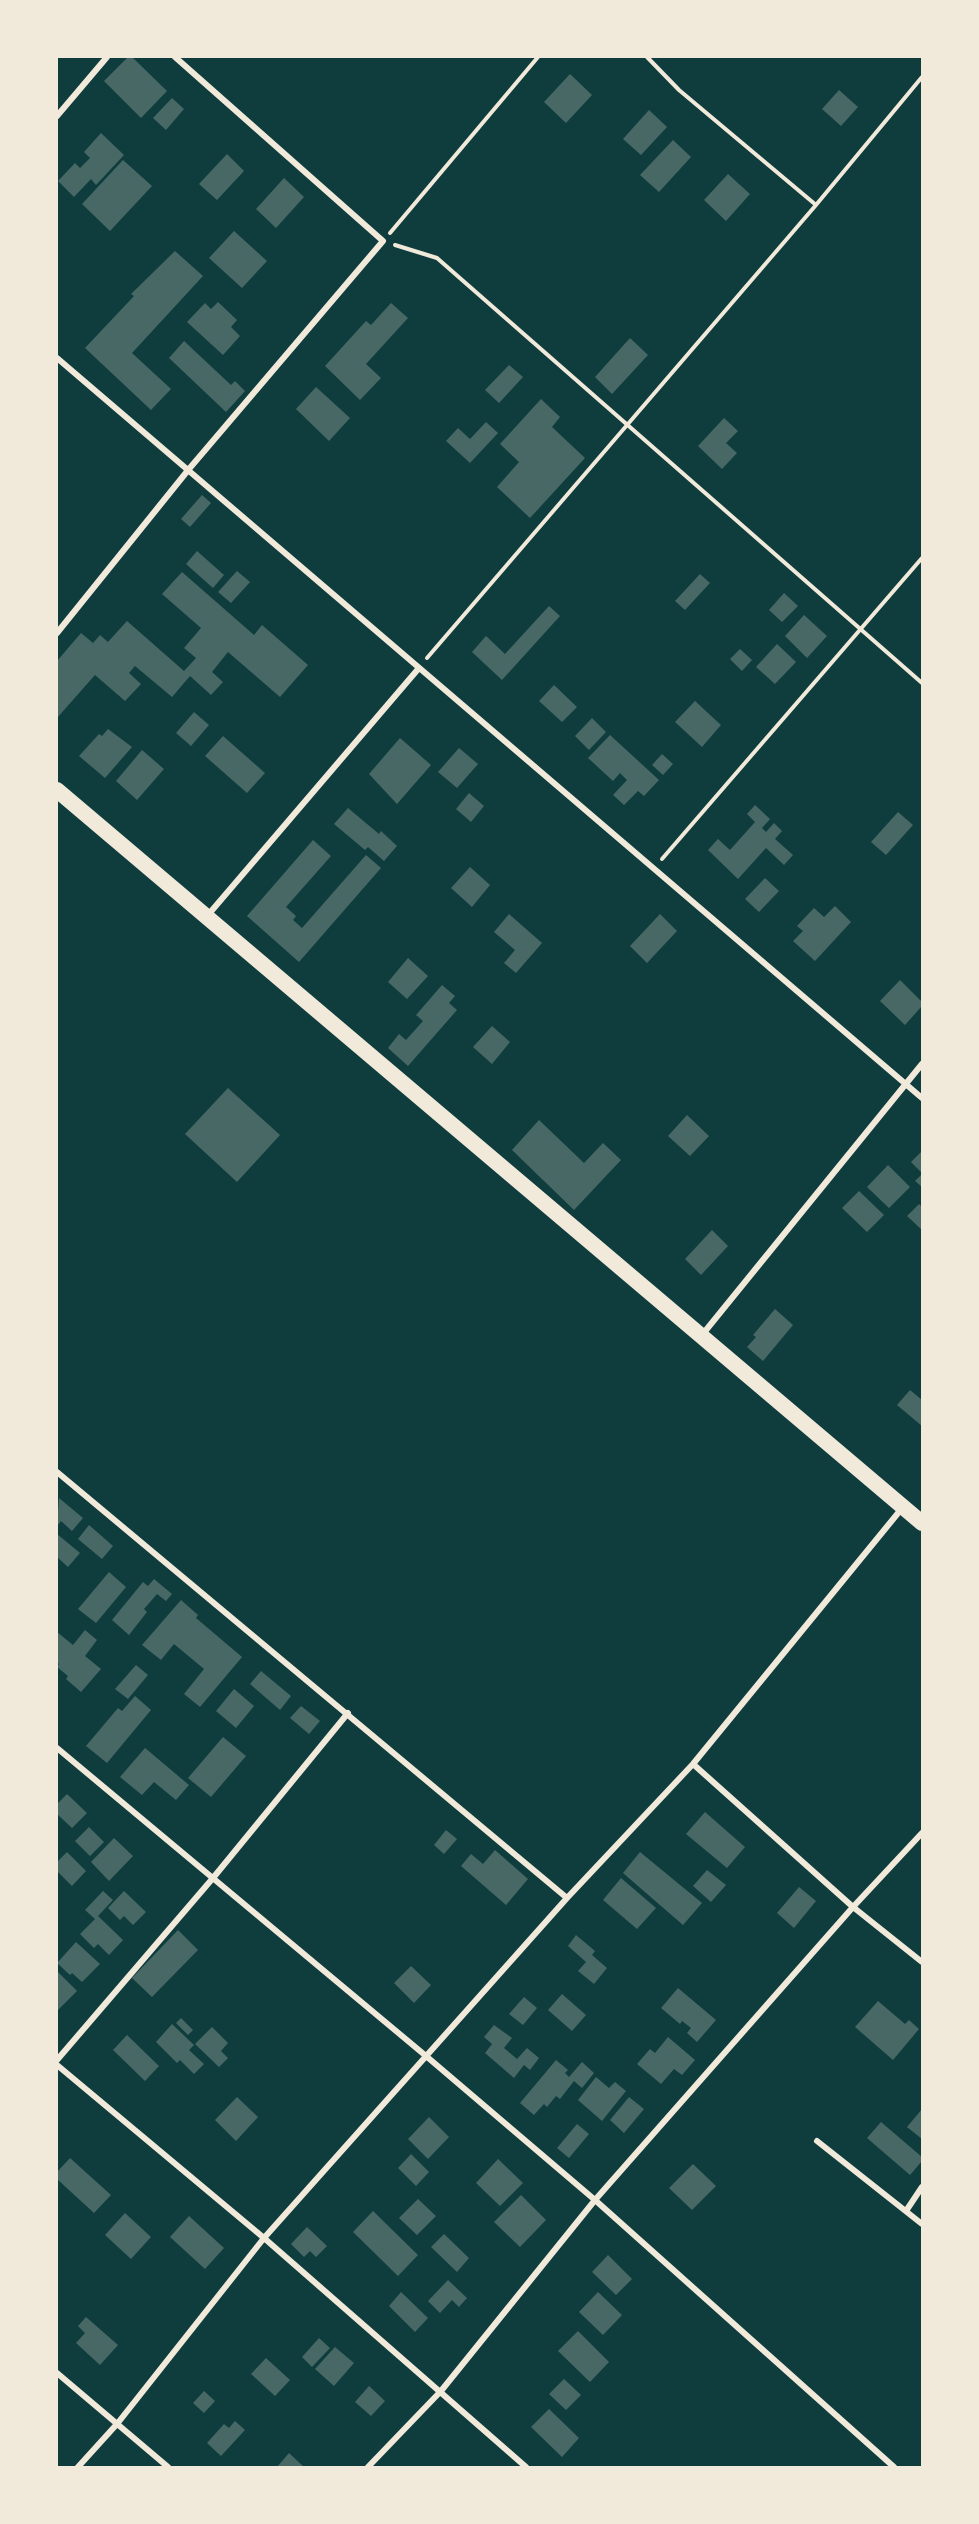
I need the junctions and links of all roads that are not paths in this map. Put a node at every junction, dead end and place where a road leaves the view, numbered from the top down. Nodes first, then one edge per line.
1 (107, 57) edge
2 (175, 57) edge
3 (57, 116) edge
4 (57, 358) edge
5 (189, 469) junction
6 (57, 633) edge
7 (419, 668) junction
8 (57, 790) edge
9 (207, 916) junction
10 (922, 1064) edge
11 (905, 1084) junction
12 (922, 1098) edge
13 (702, 1336) junction
14 (57, 1472) edge
15 (903, 1507) junction
16 (921, 1519) edge
17 (348, 1713) junction
18 (57, 1748) edge
19 (693, 1764) junction
20 (922, 1833) edge
21 (213, 1878) junction
22 (567, 1898) junction
23 (853, 1907) junction
24 (922, 1962) edge
25 (426, 2056) junction
26 (57, 2060) edge
27 (57, 2065) edge
28 (817, 2141) dead end
29 (922, 2187) edge
30 (594, 2200) junction
31 (906, 2211) junction
32 (922, 2223) edge
33 (264, 2238) junction
34 (57, 2373) edge
35 (441, 2391) junction
36 (117, 2424) junction
37 (78, 2467) edge
38 (168, 2467) edge
39 (368, 2467) edge
40 (526, 2467) edge
41 (894, 2467) edge

1 - 3 street
2 - 5 street
4 - 5 street
5 - 6 street
5 - 7 street
7 - 9 street
7 - 11 street
8 - 9 highway
9 - 13 highway
10 - 11 street
11 - 12 street
11 - 13 street
13 - 15 highway
14 - 17 street
15 - 16 highway
15 - 19 street
17 - 21 street
17 - 22 street
18 - 21 street
19 - 22 street
19 - 23 street
20 - 23 street
21 - 25 street
21 - 26 street
22 - 25 street
23 - 24 street
23 - 30 street
25 - 30 street
25 - 33 street
27 - 33 street
28 - 31 street
29 - 31 street
30 - 35 street
30 - 41 street
31 - 32 street
33 - 35 street
33 - 36 street
34 - 36 street
35 - 39 street
35 - 40 street
36 - 37 street
36 - 38 street

